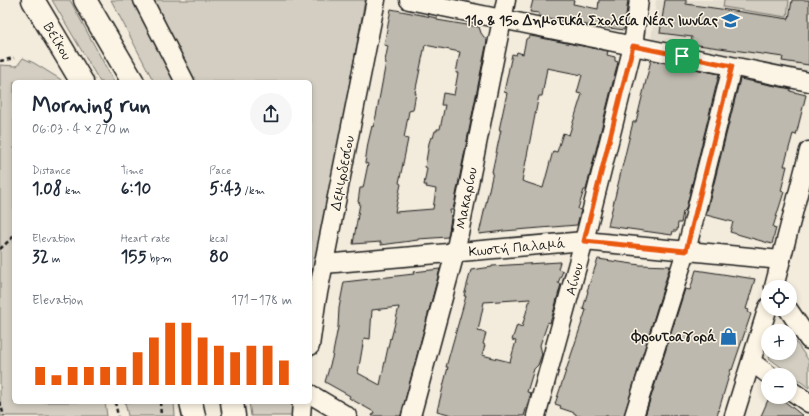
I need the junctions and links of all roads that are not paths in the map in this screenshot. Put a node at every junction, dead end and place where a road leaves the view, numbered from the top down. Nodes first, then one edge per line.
1 (33, 0) edge
2 (85, 0) edge
3 (142, 0) edge
4 (376, 0) edge
5 (409, 0) edge
6 (506, 0) edge
7 (639, 0) edge
8 (502, 19) junction
9 (633, 46) junction
10 (732, 66) junction
11 (81, 80) edge
12 (132, 80) edge
13 (184, 80) edge
14 (809, 82) edge
15 (809, 150) edge
16 (584, 241) junction
17 (686, 251) junction
18 (455, 252) junction
19 (781, 260) junction
20 (324, 264) junction
21 (777, 280) edge
22 (765, 316) edge
23 (793, 316) edge
24 (312, 334) edge
25 (809, 340) edge
26 (752, 362) junction
27 (761, 369) edge
28 (312, 395) edge
29 (797, 395) edge
30 (809, 403) edge
31 (191, 404) edge
32 (232, 404) edge
33 (302, 404) edge
34 (194, 416) edge
35 (234, 416) edge
36 (301, 416) edge
37 (347, 416) edge
38 (411, 416) edge
39 (536, 416) edge
40 (634, 416) edge
41 (734, 416) edge

1 - 11 main road, Βεΐκου
2 - 12 main road
3 - 13 street
4 - 20 street, Δεμιρδεσίου
5 - 8 street
6 - 8 street, Μακαρίου
7 - 9 street, Αίνου
8 - 9 street
8 - 18 street, Μακαρίου
9 - 10 street
9 - 16 street, Αίνου
10 - 14 street
10 - 17 street
15 - 19 street
16 - 17 street, Κωστή Παλαμά
16 - 18 street, Κωστή Παλαμά
16 - 39 street, Αίνου
17 - 19 street, Κωστή Παλαμά
17 - 40 street
18 - 20 street, Κωστή Παλαμά
18 - 38 street, Μακαρίου
19 - 21 street
20 - 24 street, Δεμιρδεσίου
22 - 26 street
23 - 25 street
26 - 27 street
26 - 41 street
28 - 37 street
29 - 30 street
31 - 34 main road
32 - 35 main road
33 - 36 street

